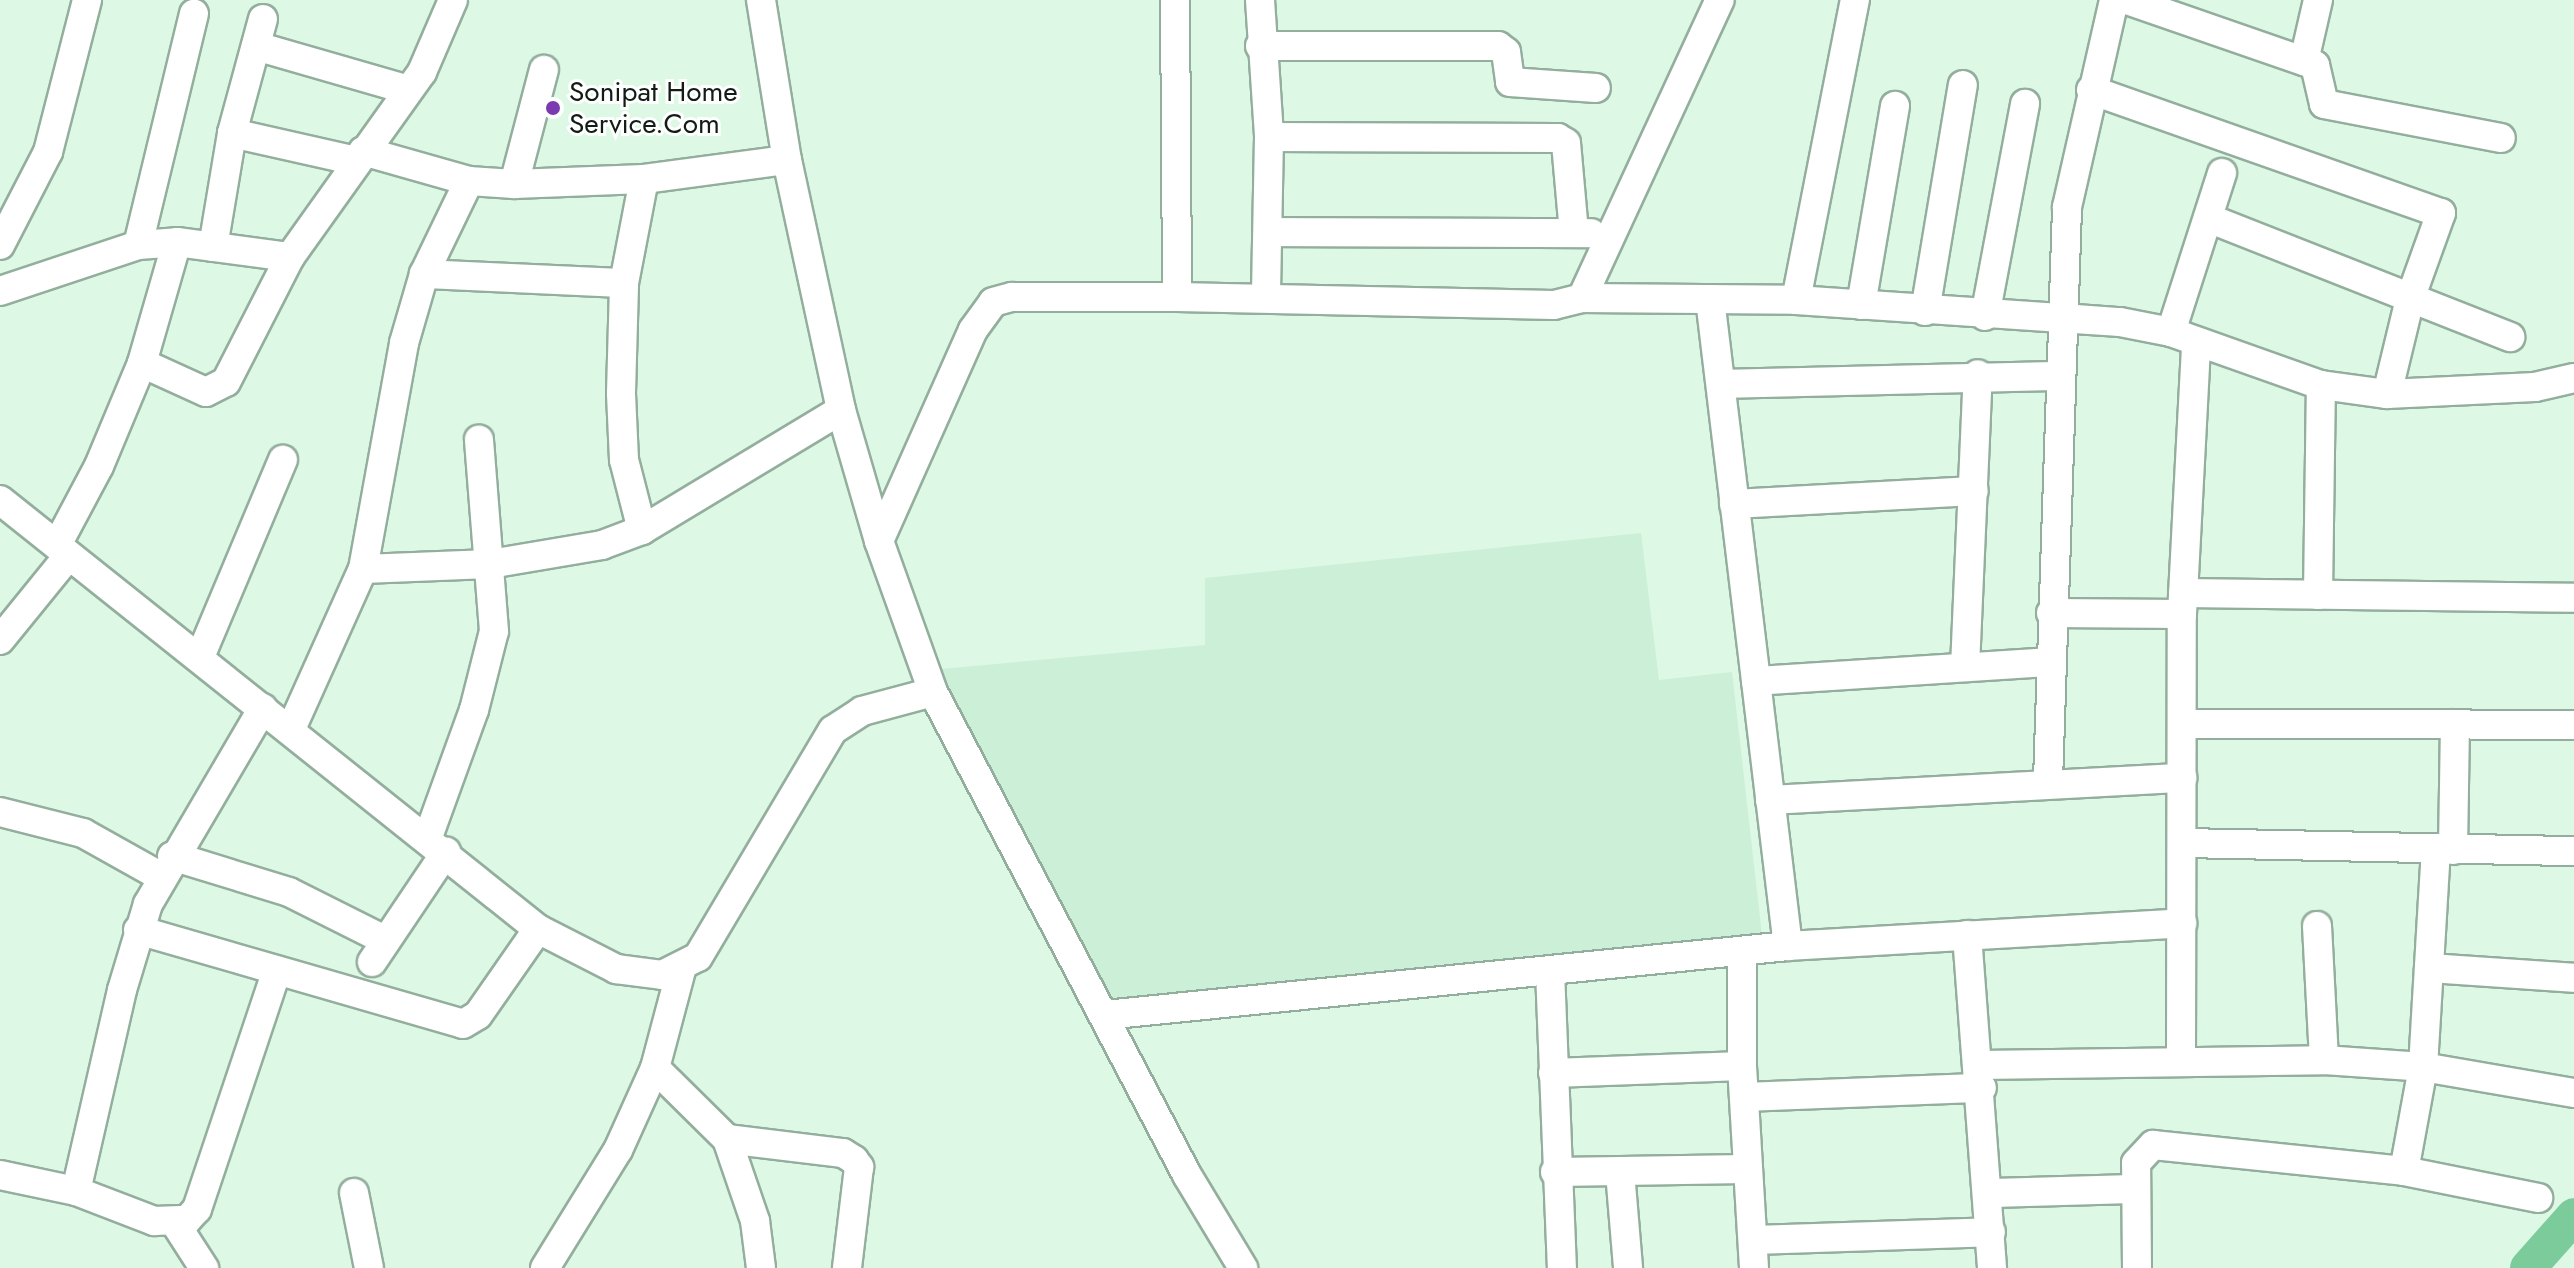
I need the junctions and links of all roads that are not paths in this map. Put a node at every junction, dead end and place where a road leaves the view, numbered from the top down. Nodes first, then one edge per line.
1 (87, 0) edge
2 (452, 0) edge
3 (761, 0) edge
4 (1175, 0) edge
5 (1260, 0) edge
6 (1720, 0) edge
7 (1855, 0) edge
8 (2114, 0) edge
9 (2127, 0) edge
10 (2318, 0) edge
11 (194, 14) dead end
12 (263, 19) dead end
13 (256, 46) junction
14 (1260, 46) junction
15 (2304, 61) junction
16 (544, 70) dead end
17 (1963, 85) dead end
18 (1596, 88) dead end
19 (408, 90) junction
20 (2091, 90) junction
21 (2025, 104) dead end
22 (1895, 106) dead end
23 (232, 133) junction
24 (1269, 137) junction
25 (2501, 138) dead end
26 (360, 156) junction
27 (787, 160) junction
28 (2222, 173) dead end
29 (644, 179) junction
30 (469, 181) junction
31 (514, 184) junction
32 (2208, 218) junction
33 (1268, 232) junction
34 (1616, 232) junction
35 (1574, 233) junction
36 (177, 242) junction
37 (0, 245) edge
38 (138, 245) junction
39 (213, 247) junction
40 (290, 257) junction
41 (424, 274) junction
42 (624, 283) junction
43 (0, 291) edge
44 (1177, 297) junction
45 (1266, 297) junction
46 (1582, 298) junction
47 (1710, 299) junction
48 (2410, 299) junction
49 (1796, 300) junction
50 (1861, 305) junction
51 (1925, 311) junction
52 (1985, 316) junction
53 (2062, 318) junction
54 (2171, 332) junction
55 (2510, 337) dead end
56 (2196, 345) junction
57 (142, 363) junction
58 (1978, 374) junction
59 (2061, 376) junction
60 (2574, 378) edge
61 (1723, 384) junction
62 (2321, 385) junction
63 (2387, 394) junction
64 (841, 410) junction
65 (479, 440) dead end
66 (283, 460) dead end
67 (1974, 491) junction
68 (0, 500) edge
69 (1734, 504) junction
70 (642, 530) junction
71 (879, 541) junction
72 (63, 550) junction
73 (490, 564) junction
74 (363, 569) junction
75 (2318, 595) junction
76 (2574, 598) edge
77 (2182, 603) junction
78 (2051, 613) junction
79 (0, 640) edge
80 (200, 657) junction
81 (2049, 662) junction
82 (1965, 667) junction
83 (1756, 681) junction
84 (933, 692) junction
85 (263, 708) junction
86 (2182, 724) junction
87 (2455, 724) junction
88 (2574, 725) edge
89 (291, 729) junction
90 (2182, 778) junction
91 (2048, 781) junction
92 (1770, 800) junction
93 (0, 812) edge
94 (2184, 843) junction
95 (437, 845) junction
96 (2444, 849) junction
97 (2574, 851) edge
98 (166, 866) junction
99 (2182, 923) junction
100 (2317, 926) dead end
101 (538, 929) junction
102 (138, 930) junction
103 (1967, 935) junction
104 (1788, 946) junction
105 (1742, 952) junction
106 (2429, 968) junction
107 (681, 970) junction
108 (1550, 971) junction
109 (276, 973) junction
110 (2574, 978) edge
111 (1105, 1015) junction
112 (2324, 1060) junction
113 (2181, 1061) junction
114 (1742, 1066) junction
115 (2423, 1067) junction
116 (655, 1068) junction
117 (1553, 1073) junction
118 (1981, 1076) junction
119 (2574, 1093) edge
120 (1744, 1097) junction
121 (727, 1139) junction
122 (1748, 1169) junction
123 (2404, 1171) junction
124 (1555, 1172) junction
125 (1620, 1172) junction
126 (0, 1175) edge
127 (2136, 1189) junction
128 (76, 1191) junction
129 (354, 1193) dead end
130 (1989, 1193) junction
131 (2538, 1198) dead end
132 (175, 1223) junction
133 (1991, 1232) junction
134 (1754, 1254) edge
135 (2143, 1267) edge
136 (204, 1268) edge
137 (369, 1268) edge
138 (545, 1268) edge
139 (761, 1268) edge
140 (847, 1268) edge
141 (1243, 1268) edge
142 (1562, 1268) edge
143 (1628, 1268) edge
144 (1992, 1268) edge

1 - 37 street
2 - 19 street
3 - 27 street
4 - 44 street
5 - 14 street
6 - 34 street
7 - 49 street
8 - 20 street
9 - 15 street
10 - 15 street
11 - 38 street
12 - 13 street
13 - 19 street
13 - 23 street
14 - 18 street
14 - 24 street
15 - 25 street
16 - 31 street
17 - 51 street
19 - 26 street
20 - 48 street
20 - 53 street
21 - 52 street
22 - 50 street
23 - 26 street
23 - 39 street
24 - 33 street
24 - 35 street
26 - 30 street
26 - 40 street
27 - 29 street
27 - 64 street
28 - 32 street
29 - 31 street
29 - 42 street
30 - 31 street
30 - 41 street
32 - 48 street
32 - 54 street
33 - 35 street
33 - 45 street
34 - 35 street
34 - 46 street
36 - 38 street
36 - 39 street
36 - 57 street
38 - 43 street
39 - 40 street
40 - 57 street
41 - 42 street
41 - 74 street
42 - 70 street
44 - 45 street
44 - 71 street
45 - 46 street
46 - 47 street
47 - 49 street
47 - 61 street
48 - 55 street
48 - 63 street
49 - 50 street
50 - 51 street
51 - 52 street
52 - 53 street
53 - 54 street
53 - 59 street
54 - 56 street
56 - 62 street
56 - 77 street
57 - 72 street
58 - 59 street
58 - 61 street
58 - 67 street
59 - 78 street
60 - 63 street
61 - 69 street
62 - 63 street
62 - 75 street
64 - 70 street
64 - 71 street
65 - 73 street
66 - 80 street
67 - 69 street
67 - 82 street
68 - 72 street
69 - 83 street
70 - 73 street
71 - 84 street
72 - 79 street
72 - 80 street
73 - 74 street
73 - 95 street
74 - 89 street
75 - 76 street
75 - 77 street
77 - 78 street
77 - 86 street
78 - 81 street
80 - 85 street
81 - 82 street
81 - 91 street
82 - 83 street
83 - 92 street
84 - 107 street
84 - 111 street
85 - 89 street
85 - 98 street
86 - 87 street
86 - 90 street
87 - 88 street
87 - 96 street
89 - 95 street
90 - 91 street
90 - 94 street
91 - 92 street
92 - 104 street
93 - 98 street
94 - 96 street
94 - 99 street
95 - 98 street
95 - 101 street
96 - 97 street
96 - 106 street
98 - 102 street
99 - 103 street
99 - 113 street
100 - 112 street
101 - 107 street
101 - 109 street
102 - 109 street
102 - 128 street
103 - 104 street
103 - 118 street
104 - 105 street
105 - 108 street
105 - 114 street
106 - 110 street
106 - 115 street
107 - 116 street
108 - 111 street
108 - 117 street
109 - 132 street
111 - 141 street
112 - 113 street
112 - 115 street
113 - 118 street
114 - 117 street
114 - 120 street
115 - 119 street
115 - 123 street
116 - 121 street
116 - 138 street
117 - 124 street
118 - 120 street
118 - 130 street
120 - 122 street
121 - 139 street
121 - 140 street
122 - 125 street
122 - 134 street
123 - 127 street
123 - 131 street
124 - 125 street
124 - 142 street
125 - 143 street
126 - 128 street
127 - 130 street
127 - 135 street
128 - 132 street
129 - 137 street
130 - 133 street
132 - 136 street
133 - 134 street
133 - 144 street

